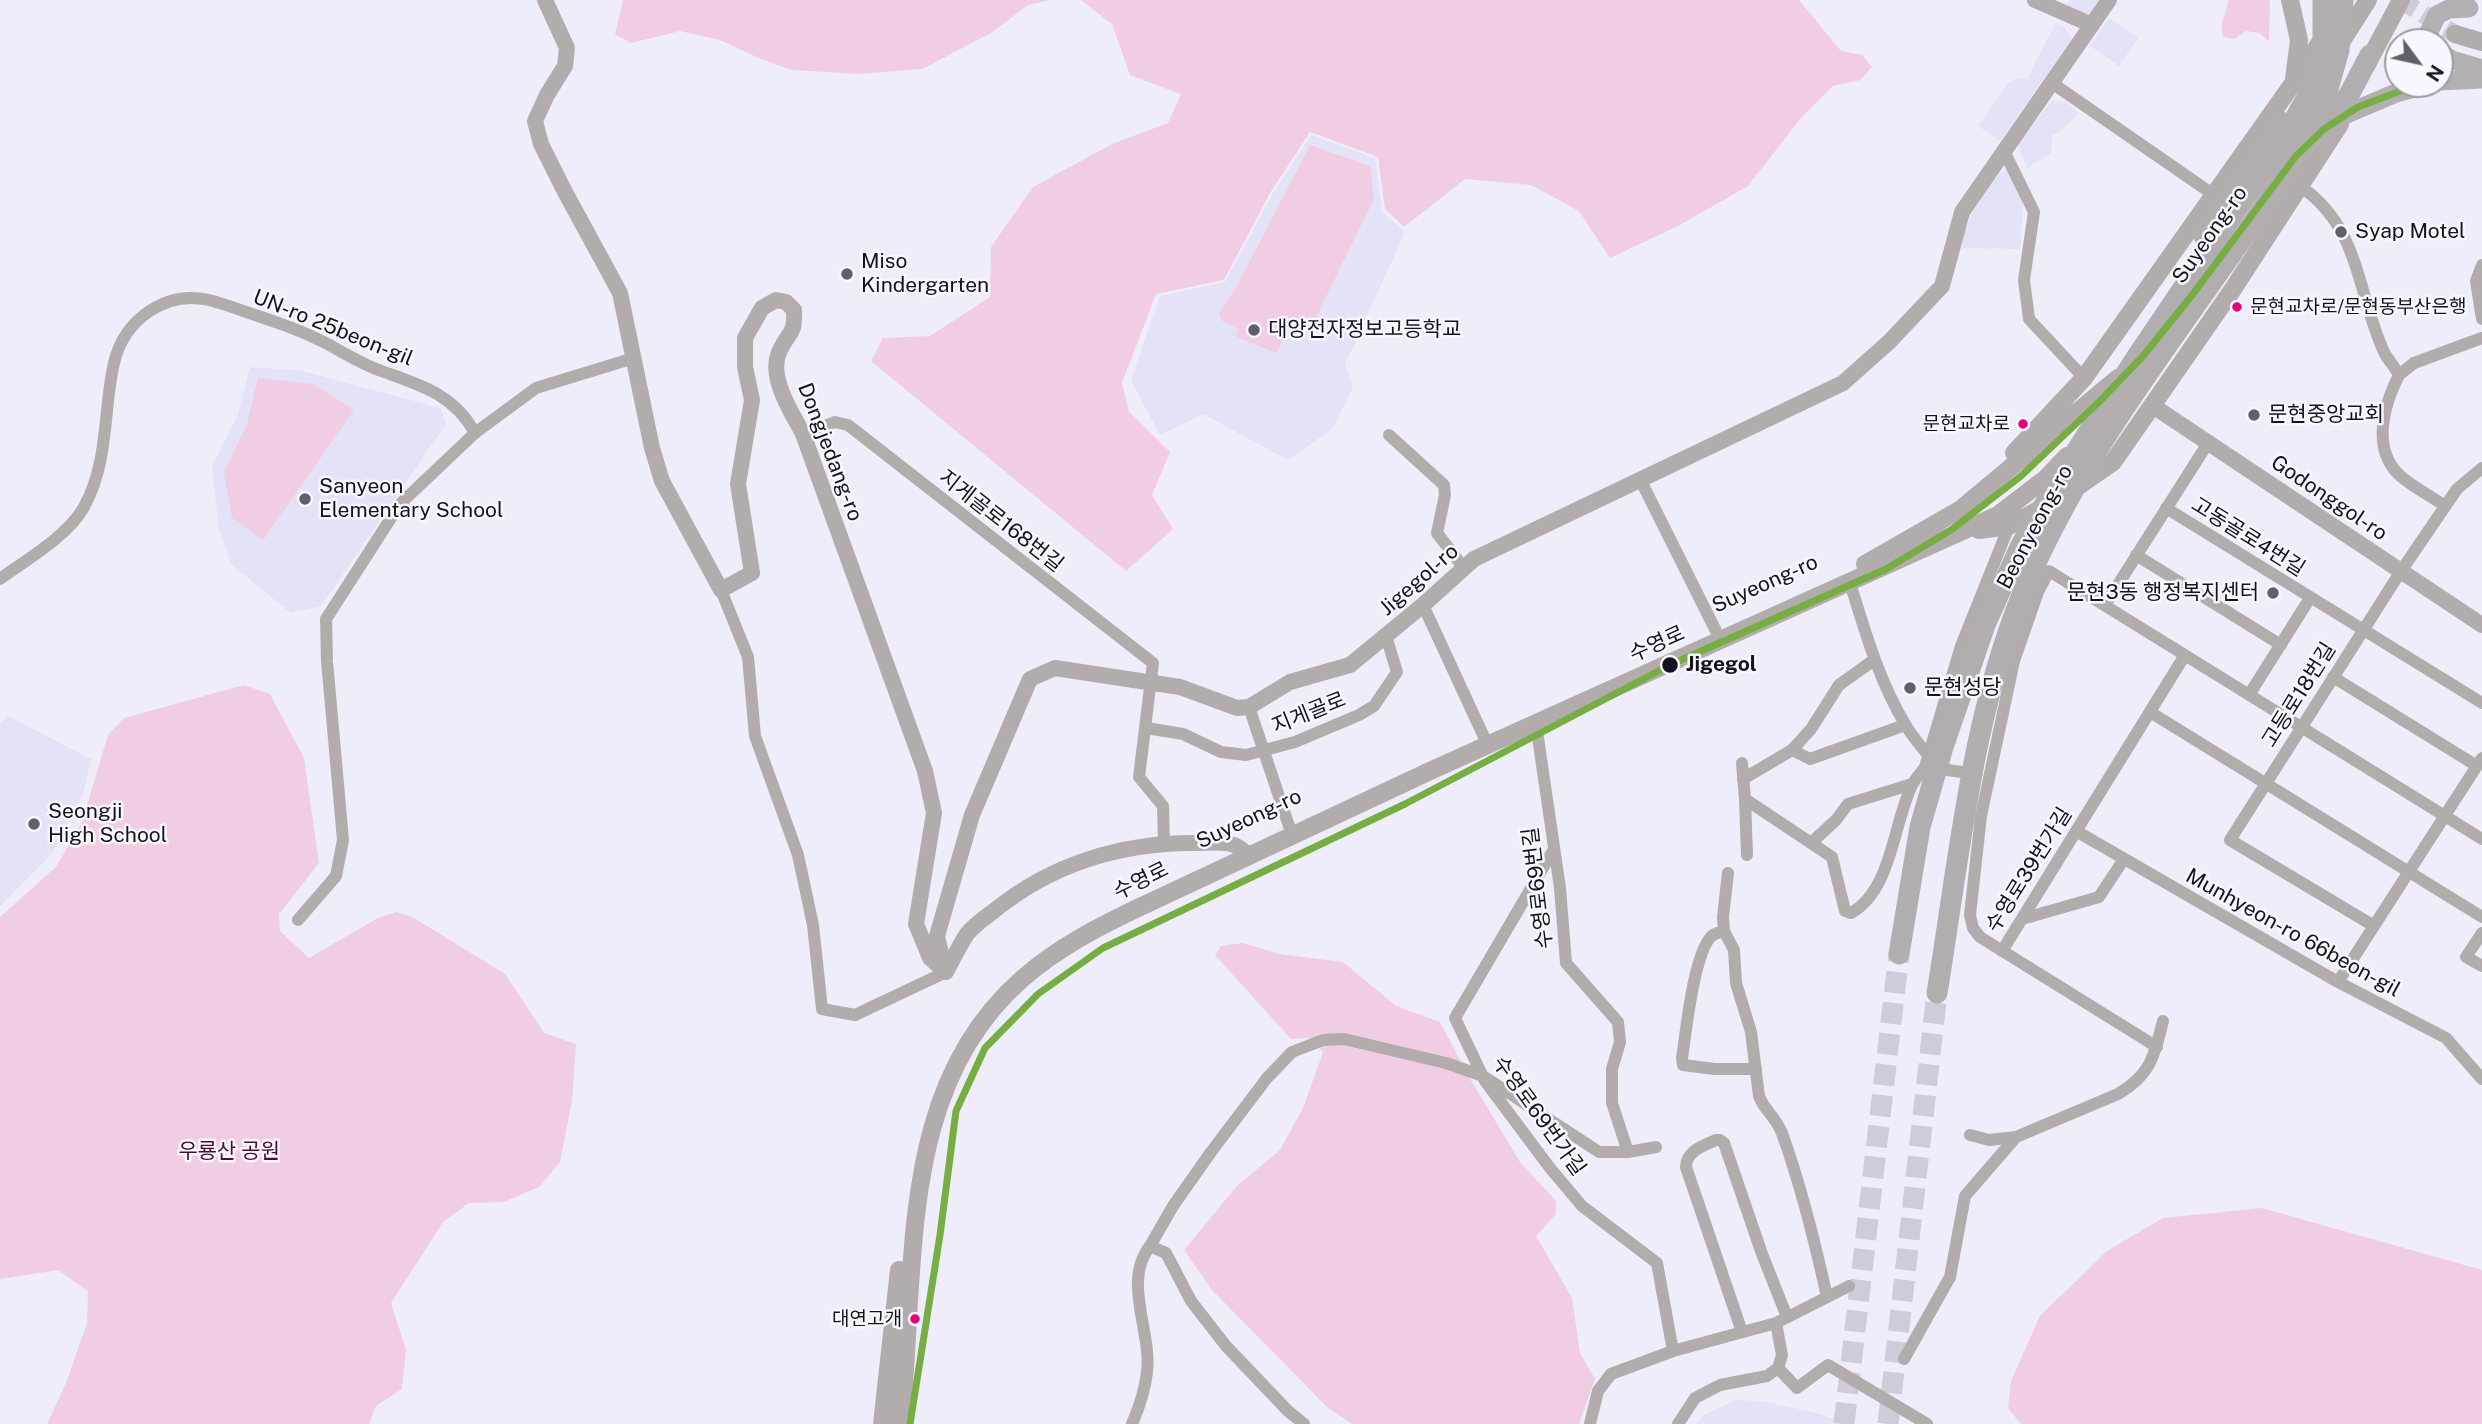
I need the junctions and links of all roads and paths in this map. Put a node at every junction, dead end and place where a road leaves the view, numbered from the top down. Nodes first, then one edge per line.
1 (545, 0) edge
2 (2035, 0) edge
3 (2109, 0) edge
4 (2290, 0) edge
5 (2323, 0) edge
6 (2345, 0) edge
7 (2368, 0) edge
8 (2401, 0) edge
9 (2447, 0) edge
10 (2475, 10) edge
11 (2092, 25) junction
12 (2431, 28) edge
13 (2455, 34) tunnel mouth
14 (2482, 42) edge
15 (2340, 44) junction
16 (2370, 55) junction
17 (2454, 61) edge
18 (2482, 69) edge
19 (2482, 79) edge
20 (2454, 80) edge
21 (2294, 82) junction
22 (2052, 83) junction
23 (2386, 98) edge
24 (2281, 122) junction
25 (2332, 125) junction
26 (2004, 151) junction
27 (2300, 186) junction
28 (2214, 195) junction
29 (2482, 265) edge
30 (2482, 319) edge
31 (2482, 338) edge
32 (634, 358) junction
33 (2399, 375) junction
34 (2084, 378) junction
35 (2153, 406) junction
36 (475, 433) junction
37 (803, 434) junction
38 (1389, 435) dead end
39 (2208, 443) junction
40 (2016, 463) junction
41 (2482, 468) edge
42 (1640, 479) junction
43 (2445, 506) junction
44 (2166, 508) junction
45 (1949, 517) junction
46 (2003, 521) junction
47 (2021, 545) junction
48 (2136, 555) junction
49 (1464, 568) junction
50 (2401, 571) junction
51 (2040, 573) junction
52 (0, 579) edge
53 (1850, 583) junction
54 (721, 590) junction
55 (2310, 598) junction
56 (1423, 605) junction
57 (2105, 605) junction
58 (2482, 625) edge
59 (2364, 629) junction
60 (1716, 631) junction
61 (1386, 636) junction
62 (2281, 645) junction
63 (2185, 655) junction
64 (1874, 660) junction
65 (2333, 677) junction
66 (1151, 682) junction
67 (2249, 695) junction
68 (2482, 703) edge
69 (1249, 707) junction
70 (2150, 712) junction
71 (1536, 724) junction
72 (1905, 725) junction
73 (2301, 727) junction
74 (1146, 728) junction
75 (1483, 737) junction
76 (1792, 750) junction
77 (1263, 751) junction
78 (1926, 761) junction
79 (2479, 762) edge
80 (1742, 763) dead end
81 (1989, 775) junction
82 (1743, 779) junction
83 (1912, 784) junction
84 (2266, 784) junction
85 (1745, 799) junction
86 (2445, 816) junction
87 (1289, 826) junction
88 (2076, 831) junction
89 (2482, 839) edge
90 (1812, 842) junction
91 (1164, 843) junction
92 (1554, 849) junction
93 (1245, 852) junction
94 (1747, 855) dead end
95 (2124, 859) junction
96 (2409, 871) junction
97 (1728, 873) dead end
98 (2482, 917) edge
99 (2022, 919) junction
100 (298, 920) dead end
101 (2374, 926) junction
102 (1724, 931) junction
103 (2482, 933) edge
104 (2002, 951) junction
105 (1899, 954) tunnel mouth
106 (2482, 967) edge
107 (946, 972) junction
108 (2338, 982) junction
109 (1937, 993) tunnel mouth
110 (2163, 1021) dead end
111 (2157, 1047) junction
112 (1756, 1069) junction
113 (1483, 1076) junction
114 (2482, 1079) edge
115 (1970, 1135) dead end
116 (2016, 1137) junction
117 (1656, 1147) dead end
118 (1628, 1152) junction
119 (1150, 1246) junction
120 (1849, 1286) dead end
121 (1827, 1297) junction
122 (1782, 1320) junction
123 (1742, 1332) junction
124 (1673, 1351) junction
125 (1904, 1359) dead end
126 (1778, 1368) junction
127 (882, 1424) edge
128 (899, 1424) edge
129 (1132, 1424) edge
130 (1304, 1424) edge
131 (1590, 1424) edge
132 (1678, 1424) edge
133 (1927, 1424) edge

1 - 32 street
2 - 11 street
3 - 11 street, Jigegol-ro
4 - 21 main road
5 - 47 highway, Beonyeong-ro, bridge
6 - 21 main road, Suyeong-ro
6 - 51 highway, Beonyeong-ro, bridge
7 - 15 main road
8 - 16 main road, Suyeong-ro
9 - 10 main road
10 - 12 main road
11 - 22 street, Jigegol-ro
13 - 14 main road
15 - 24 main road
15 - 40 main road, Suyeong-ro
16 - 25 highway
16 - 46 main road, Suyeong-ro
17 - 18 main road
19 - 20 main road
21 - 24 main road
21 - 28 main road, Suyeong-ro
22 - 26 street, Jigegol-ro
22 - 28 street, Suyeong-ro
23 - 25 main road
24 - 47 highway, bridge
25 - 27 main road
25 - 51 highway, bridge
26 - 34 street
26 - 42 street, Jigegol-ro
27 - 33 street
27 - 35 main road
28 - 34 main road, Suyeong-ro
29 - 30 street
31 - 33 street
32 - 36 street
32 - 54 street
33 - 43 street
34 - 45 main road, Suyeong-ro
35 - 39 street, Godonggol-ro
35 - 46 main road
36 - 52 street, UN-ro 25beon-gil
36 - 100 street
37 - 54 street, Dongjedang-ro
37 - 66 street, 지게골로168번길
37 - 107 street, Dongjedang-ro
38 - 49 street
39 - 44 street, 고동골로4번길
39 - 50 street, Godonggol-ro
40 - 45 main road, Suyeong-ro
40 - 46 main road
41 - 43 street, 고등로18번길
42 - 49 street, Jigegol-ro
42 - 60 street, 수영로
43 - 50 street, 고등로18번길
44 - 48 street, 고동골로4번길
44 - 55 street, 고동골로4번길
45 - 60 main road, Suyeong-ro
46 - 53 main road, Suyeong-ro
46 - 78 street
47 - 105 highway, Beonyeong-ro, bridge
48 - 57 street, 고동골로4번길
48 - 62 street
49 - 56 street, Jigegol-ro
50 - 58 street, Godonggol-ro
50 - 59 street, 고등로18번길
51 - 57 street
51 - 81 street
51 - 109 highway, Beonyeong-ro, bridge
53 - 64 street
53 - 71 main road, Suyeong-ro
54 - 107 street
55 - 59 street, 고동골로4번길
55 - 62 street
56 - 61 street, Jigegol-ro
56 - 75 street
57 - 63 street
59 - 65 street, 고등로18번길
59 - 68 street, 고동골로4번길
60 - 75 main road, Suyeong-ro
61 - 69 street, Jigegol-ro
61 - 77 street, 지게골로
62 - 67 street
63 - 67 street
63 - 70 street, 수영로39번가길
64 - 72 street
64 - 76 street
65 - 73 street, 고등로18번길
65 - 79 street
66 - 69 street
66 - 74 street
66 - 107 street
67 - 73 street
69 - 77 street, 지게골로
70 - 84 street
70 - 88 street, 수영로39번가길
71 - 92 street, 수영로69번길
71 - 93 main road, 수영로
72 - 76 street
72 - 78 street
73 - 84 street, 고등로18번길
73 - 86 street
74 - 77 street, 지게골로
74 - 91 street
75 - 87 main road, Suyeong-ro
76 - 82 street
77 - 87 street
78 - 81 street
78 - 83 street
79 - 86 street
80 - 82 street
81 - 104 street
82 - 85 street
83 - 90 street
83 - 90 street
84 - 96 street
84 - 101 street, 고등로18번길
85 - 90 street
85 - 94 street
86 - 89 street
86 - 96 street
87 - 93 main road, Suyeong-ro
88 - 95 street, Munhyeon-ro 66beon-gil
88 - 99 street, 수영로39번가길
91 - 93 street
91 - 107 street
92 - 113 street, 수영로69번가길
92 - 118 street, 수영로69번길
93 - 127 main road, Suyeong-ro
93 - 128 main road, 수영로
95 - 99 street
95 - 108 street, Munhyeon-ro 66beon-gil
96 - 98 street
96 - 101 street
97 - 102 street
99 - 104 street, 수영로39번가길
101 - 108 street
102 - 112 street
102 - 112 street
103 - 106 street
104 - 111 street, 수영로39번가길
108 - 114 street, Munhyeon-ro 66beon-gil
110 - 111 street
111 - 116 street
112 - 121 street
113 - 118 street
113 - 119 street
113 - 124 street, 수영로69번가길
115 - 116 street
116 - 125 street
117 - 118 street
119 - 129 street
119 - 130 street
120 - 121 street
121 - 122 street
122 - 123 street
122 - 123 street
122 - 126 street
123 - 124 street
124 - 131 street
126 - 132 street
126 - 133 street

